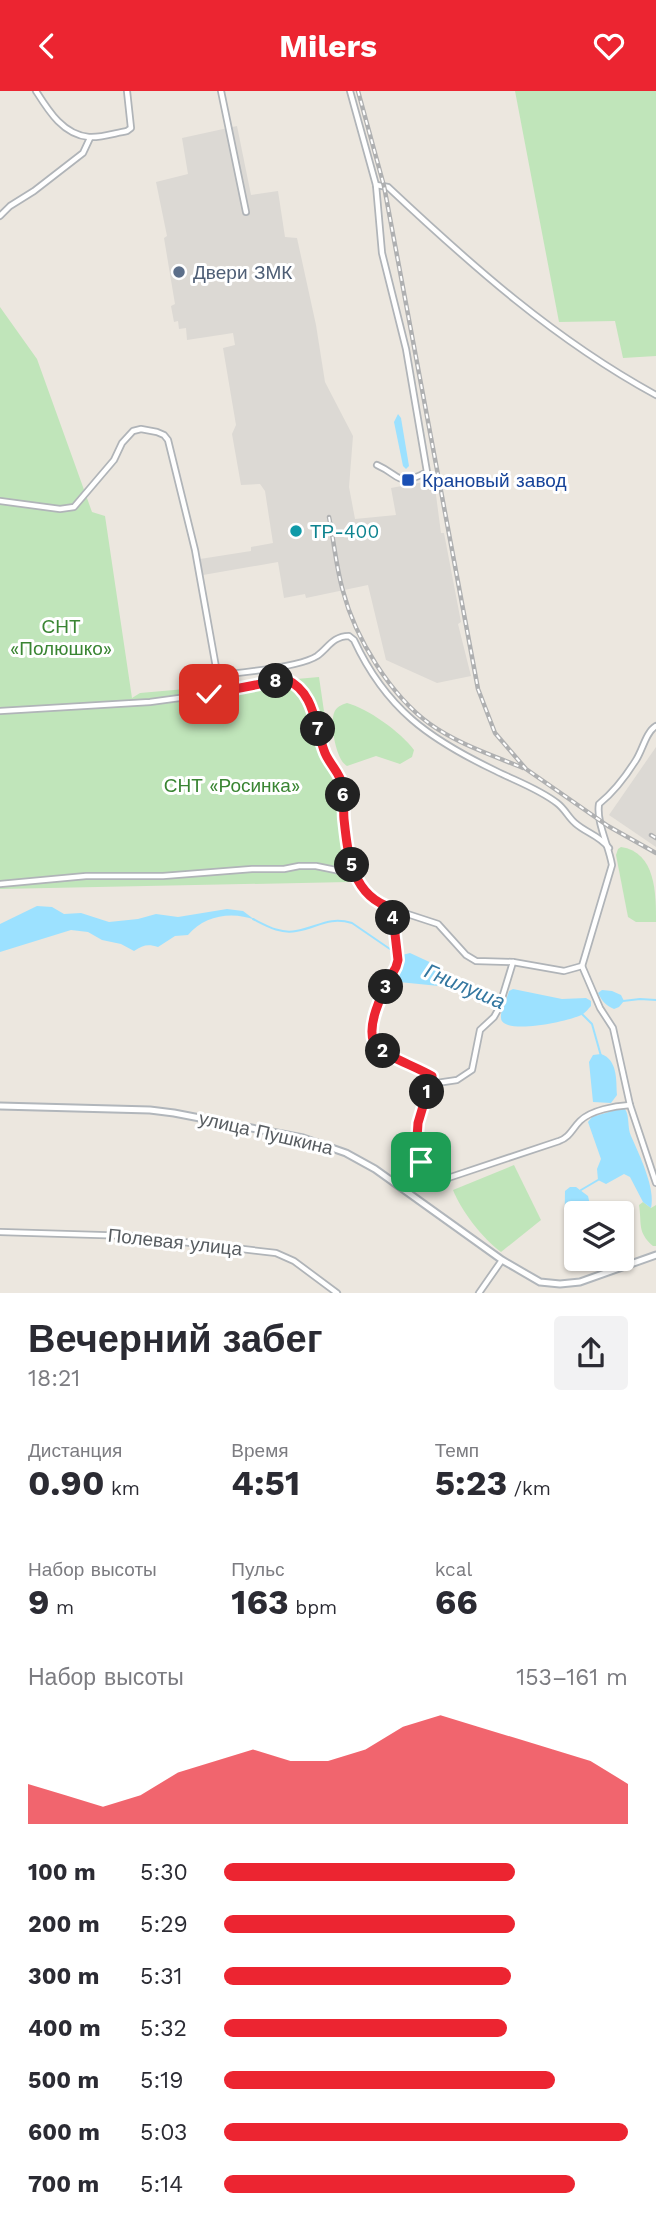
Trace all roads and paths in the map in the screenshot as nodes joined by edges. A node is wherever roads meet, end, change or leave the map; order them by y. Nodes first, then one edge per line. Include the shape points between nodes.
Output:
1 (36, 91) edge
2 (127, 91) edge
3 (221, 91) edge
4 (350, 91) edge
5 (90, 138) junction
6 (376, 185) junction
7 (246, 212) dead end
8 (0, 216) edge
9 (656, 395) edge
10 (377, 465) dead end
11 (0, 501) edge
12 (0, 711) edge
13 (656, 726) edge
14 (609, 848) junction
15 (355, 874) junction
16 (0, 884) edge
17 (392, 908) junction
18 (513, 962) junction
19 (582, 966) junction
20 (430, 1084) junction
21 (630, 1105) junction
22 (0, 1106) edge
23 (656, 1183) edge
24 (410, 1184) junction
25 (398, 1185) junction
26 (0, 1232) edge
27 (656, 1255) edge
28 (502, 1260) junction
29 (337, 1293) edge
30 (479, 1293) edge

1 - 5 street via 60,124
2 - 5 street via 131,128
3 - 7 street
4 - 6 street
5 - 8 street via 83,153
6 - 9 street via 388,187 457,252 554,331
6 - 10 street via 382,253 406,349 427,472 405,481
11 - 14 street via 74,507 133,431 164,435 188,519 219,676 299,662 349,636 383,690 430,735 555,801 577,825 597,835
12 - 15 street via 150,702 286,679 307,697 325,753 341,779
13 - 14 street via 611,795 599,804
14 - 19 street via 612,865
15 - 16 street via 299,866
15 - 17 street via 370,898
17 - 18 street via 438,924 476,961
17 - 20 street via 398,960 377,1007 372,1038 379,1049 432,1076
18 - 19 street via 564,971
18 - 20 street via 499,1008 480,1030 472,1070 457,1080
19 - 21 street via 613,1028
20 - 24 street via 418,1123 421,1162
21 - 23 street
21 - 24 street via 588,1115 559,1141 436,1182
22 - 25 main road, улица Пушкина via 150,1110 249,1127 346,1153
24 - 25 street
25 - 28 main road, улица Пушкина
26 - 29 street, Полевая улица via 132,1236 276,1253
27 - 28 main road, улица Пушкина via 580,1282 560,1284 541,1282
28 - 30 street

